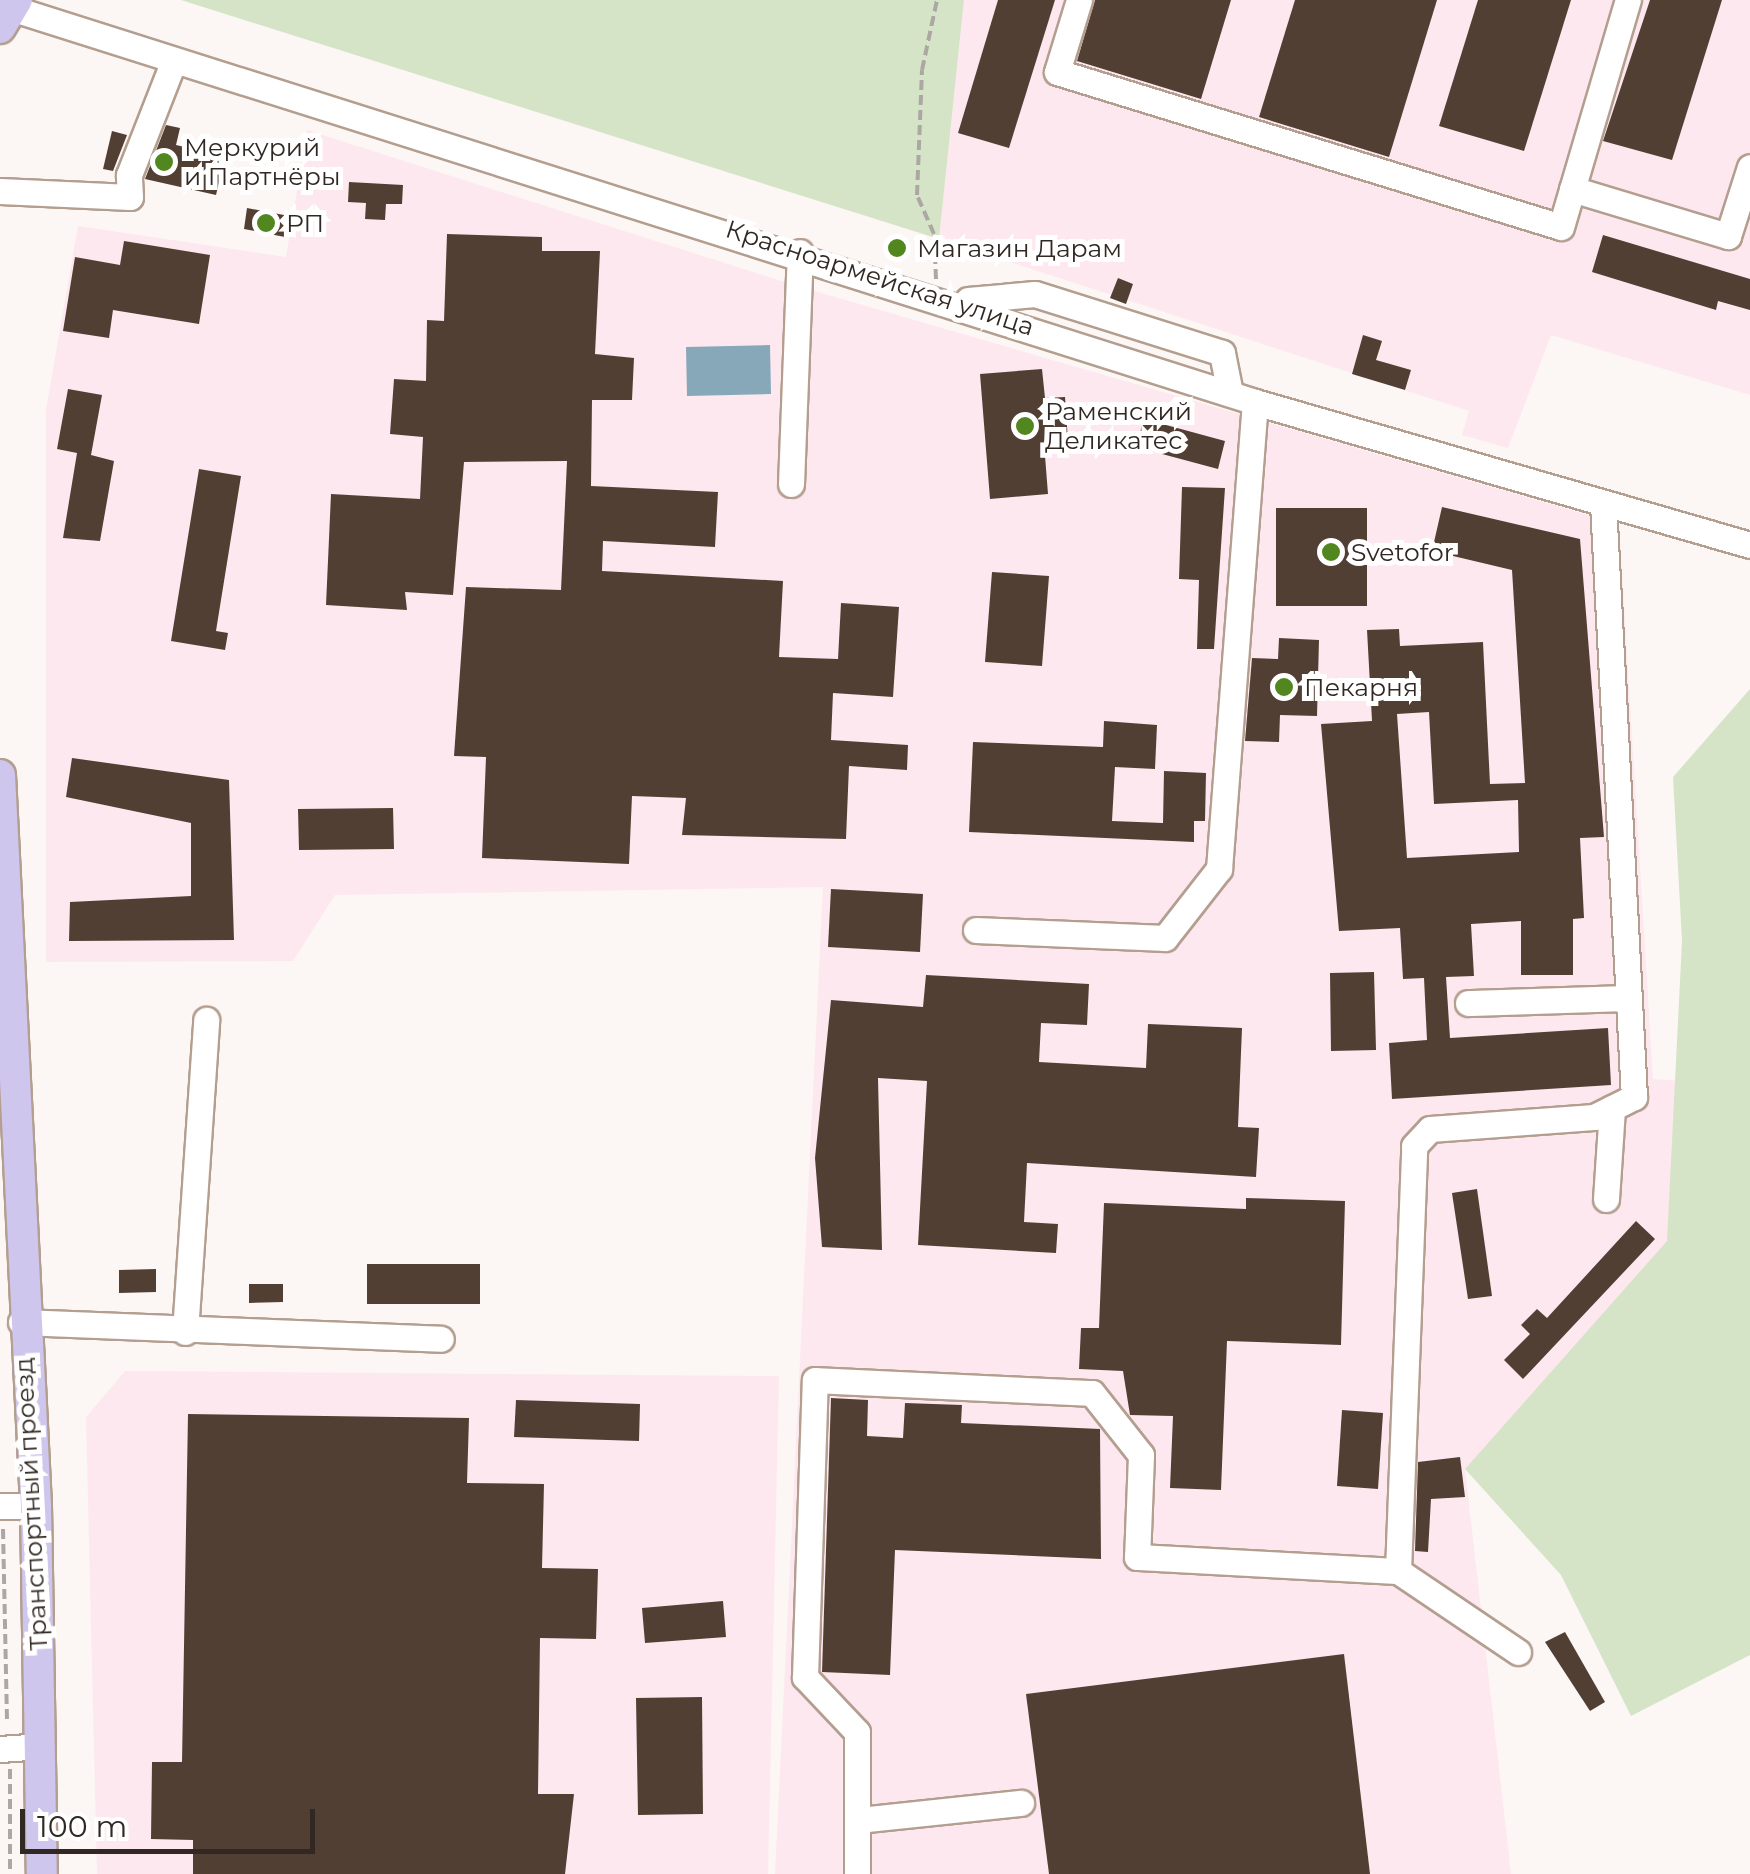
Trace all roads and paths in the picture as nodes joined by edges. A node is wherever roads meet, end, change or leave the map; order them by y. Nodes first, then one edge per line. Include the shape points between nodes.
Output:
1 (937, 0) edge
2 (1080, 0) edge
3 (1628, 0) edge
4 (7, 10) edge
5 (174, 60) junction
6 (1750, 167) edge
7 (1572, 189) junction
8 (0, 190) edge
9 (800, 252) junction
10 (947, 298) junction
11 (1230, 394) junction
12 (1255, 402) junction
13 (791, 484) dead end
14 (1603, 504) junction
15 (1750, 545) edge
16 (0, 775) edge
17 (976, 930) dead end
18 (1629, 998) junction
19 (1468, 1003) dead end
20 (206, 1020) dead end
21 (1612, 1108) junction
22 (7, 1164) edge
23 (1606, 1199) dead end
24 (22, 1322) junction
25 (185, 1332) junction
26 (441, 1339) dead end
27 (0, 1506) edge
28 (36, 1506) junction
29 (1398, 1571) junction
30 (1518, 1652) dead end
31 (16, 1748) edge
32 (1021, 1803) dead end
33 (858, 1820) junction
34 (10, 1874) edge
35 (42, 1874) edge
36 (857, 1874) edge

1 - 10 path via 922,70 917,195 934,234
2 - 7 street via 1056,72 1562,227
3 - 7 street
4 - 5 street, Красноармейская улица
5 - 8 street via 129,175 130,197
5 - 9 street, Красноармейская улица
6 - 7 street via 1728,236
9 - 10 street, Красноармейская улица
9 - 13 street
10 - 11 street, Красноармейская улица
10 - 11 street via 1035,294 1222,353
11 - 12 street, Красноармейская улица
12 - 14 street, Красноармейская улица
12 - 17 street via 1219,869 1166,938
14 - 15 street, Красноармейская улица
14 - 18 street
16 - 22 main road, Транспортный проезд
18 - 19 street
18 - 21 street via 1634,1098
20 - 25 street
21 - 23 street
21 - 29 street via 1594,1118 1430,1128 1414,1146
22 - 24 main road, Транспортный проезд
24 - 25 street
24 - 28 main road, Транспортный проезд
25 - 26 street
27 - 28 street
27 - 31 path
28 - 31 main road, Транспортный проезд
29 - 30 street
29 - 33 street via 1137,1556 1141,1455 1092,1393 815,1380 805,1677 857,1732
31 - 34 path
31 - 35 main road, Транспортный проезд
32 - 33 street
33 - 36 street

